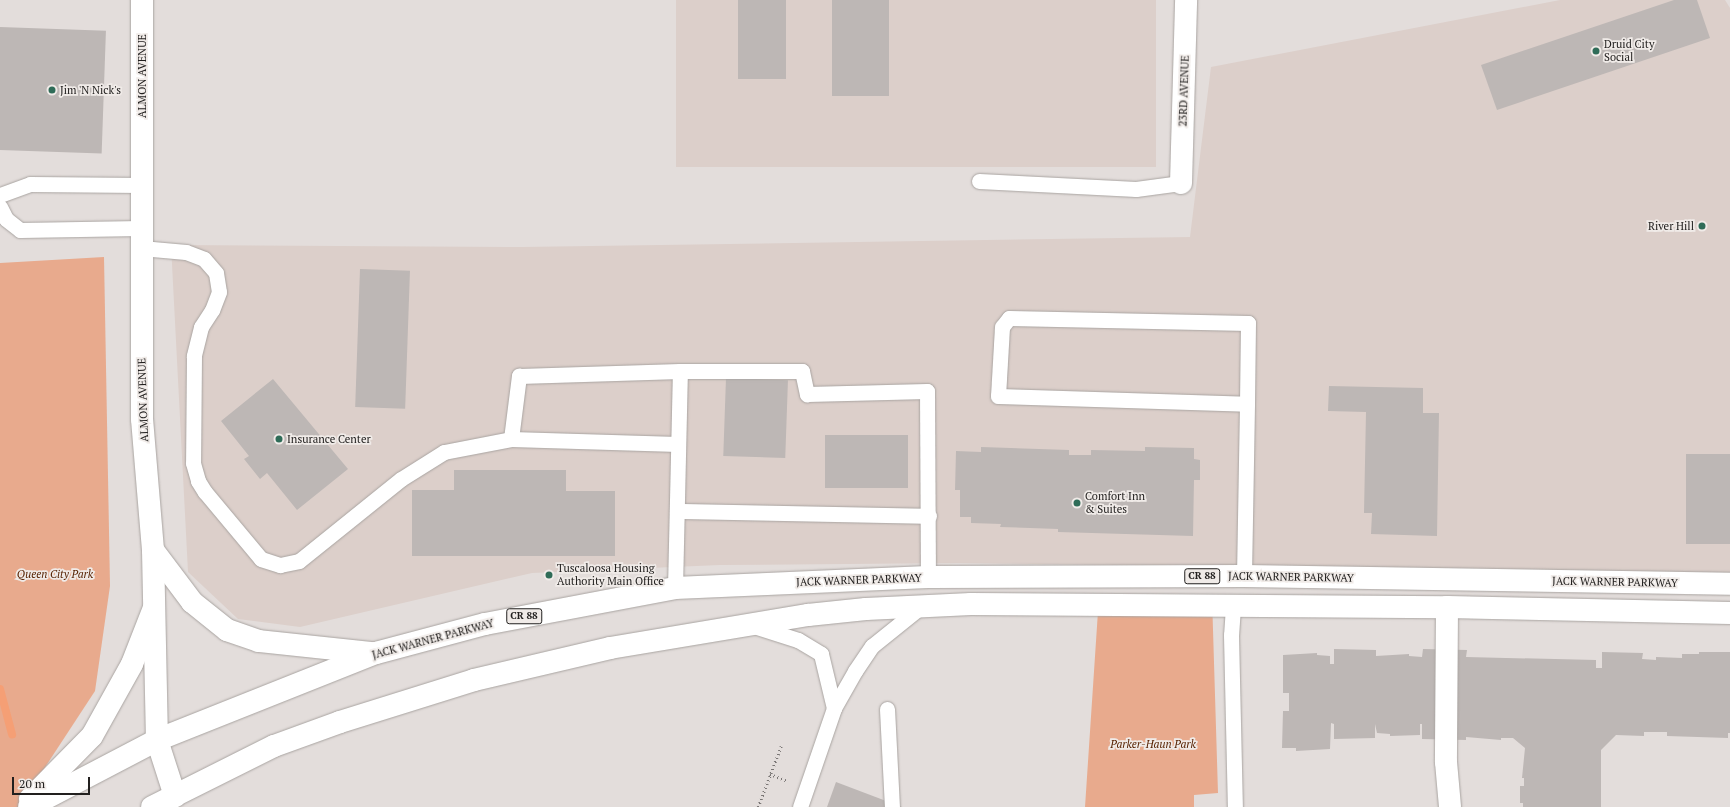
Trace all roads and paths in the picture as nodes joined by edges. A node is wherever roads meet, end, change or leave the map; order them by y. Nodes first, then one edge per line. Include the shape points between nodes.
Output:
1 (142, 0) edge
2 (1186, 0) edge
3 (979, 181) dead end
4 (1182, 183) joint
5 (142, 185) junction
6 (0, 195) edge
7 (0, 207) edge
8 (141, 238) junction
9 (680, 371) junction
10 (1247, 404) junction
11 (511, 439) junction
12 (678, 444) junction
13 (677, 512) junction
14 (929, 516) junction
15 (153, 550) junction
16 (1244, 576) junction
17 (928, 577) junction
18 (1730, 584) edge
19 (675, 588) junction
20 (923, 605) junction
21 (1446, 606) junction
22 (1233, 607) junction
23 (154, 608) junction
24 (1730, 613) edge
25 (750, 625) junction
26 (376, 653) junction
27 (834, 708) junction
28 (886, 709) dead end
29 (157, 740) junction
30 (781, 746) dead end
31 (176, 802) edge
32 (22, 807) edge
33 (30, 807) edge
34 (152, 807) edge
35 (758, 807) edge
36 (800, 807) edge
37 (892, 807) edge
38 (1235, 807) edge
39 (1450, 807) edge

1 - 5 main road, ALMON AVENUE
2 - 4 main road, 23RD AVENUE
3 - 4 lane via 1136,189
5 - 6 lane via 30,184
5 - 8 main road, ALMON AVENUE
7 - 8 lane via 6,219 20,230
8 - 11 lane via 204,259 216,273 219,292 212,310 201,327 194,356 193,463 198,481 205,492 261,559 280,565 299,561 401,479 444,452
8 - 15 main road, ALMON AVENUE via 142,419
9 - 11 lane via 519,376
9 - 12 lane
9 - 14 lane via 802,371 807,394 927,391
10 - 10 lane via 998,396 1002,327 1009,318 1248,323
10 - 16 lane
11 - 12 lane
12 - 13 lane
13 - 14 lane
13 - 19 lane
14 - 17 lane
15 - 23 main road, ALMON AVENUE
15 - 26 main road via 192,602 227,630 259,641
16 - 17 main road, JACK WARNER PARKWAY / CR 88
16 - 18 main road, JACK WARNER PARKWAY / CR 88
17 - 19 main road, JACK WARNER PARKWAY / CR 88
19 - 26 main road, JACK WARNER PARKWAY / CR 88 via 485,624
20 - 22 main road
20 - 25 main road via 866,609
20 - 27 lane via 872,646
21 - 22 main road
21 - 24 main road
21 - 39 main road via 1446,762
22 - 38 lane via 1231,635
23 - 29 main road, ALMON AVENUE
23 - 32 main road via 132,664 92,736
25 - 27 lane via 798,640 821,654
25 - 31 main road via 542,662 407,700 274,746
26 - 29 main road, JACK WARNER PARKWAY / CR 88
27 - 36 lane
28 - 37 lane
29 - 31 main road, ALMON AVENUE
29 - 33 main road, JACK WARNER PARKWAY / CR 88
30 - 35 path
31 - 34 main road

